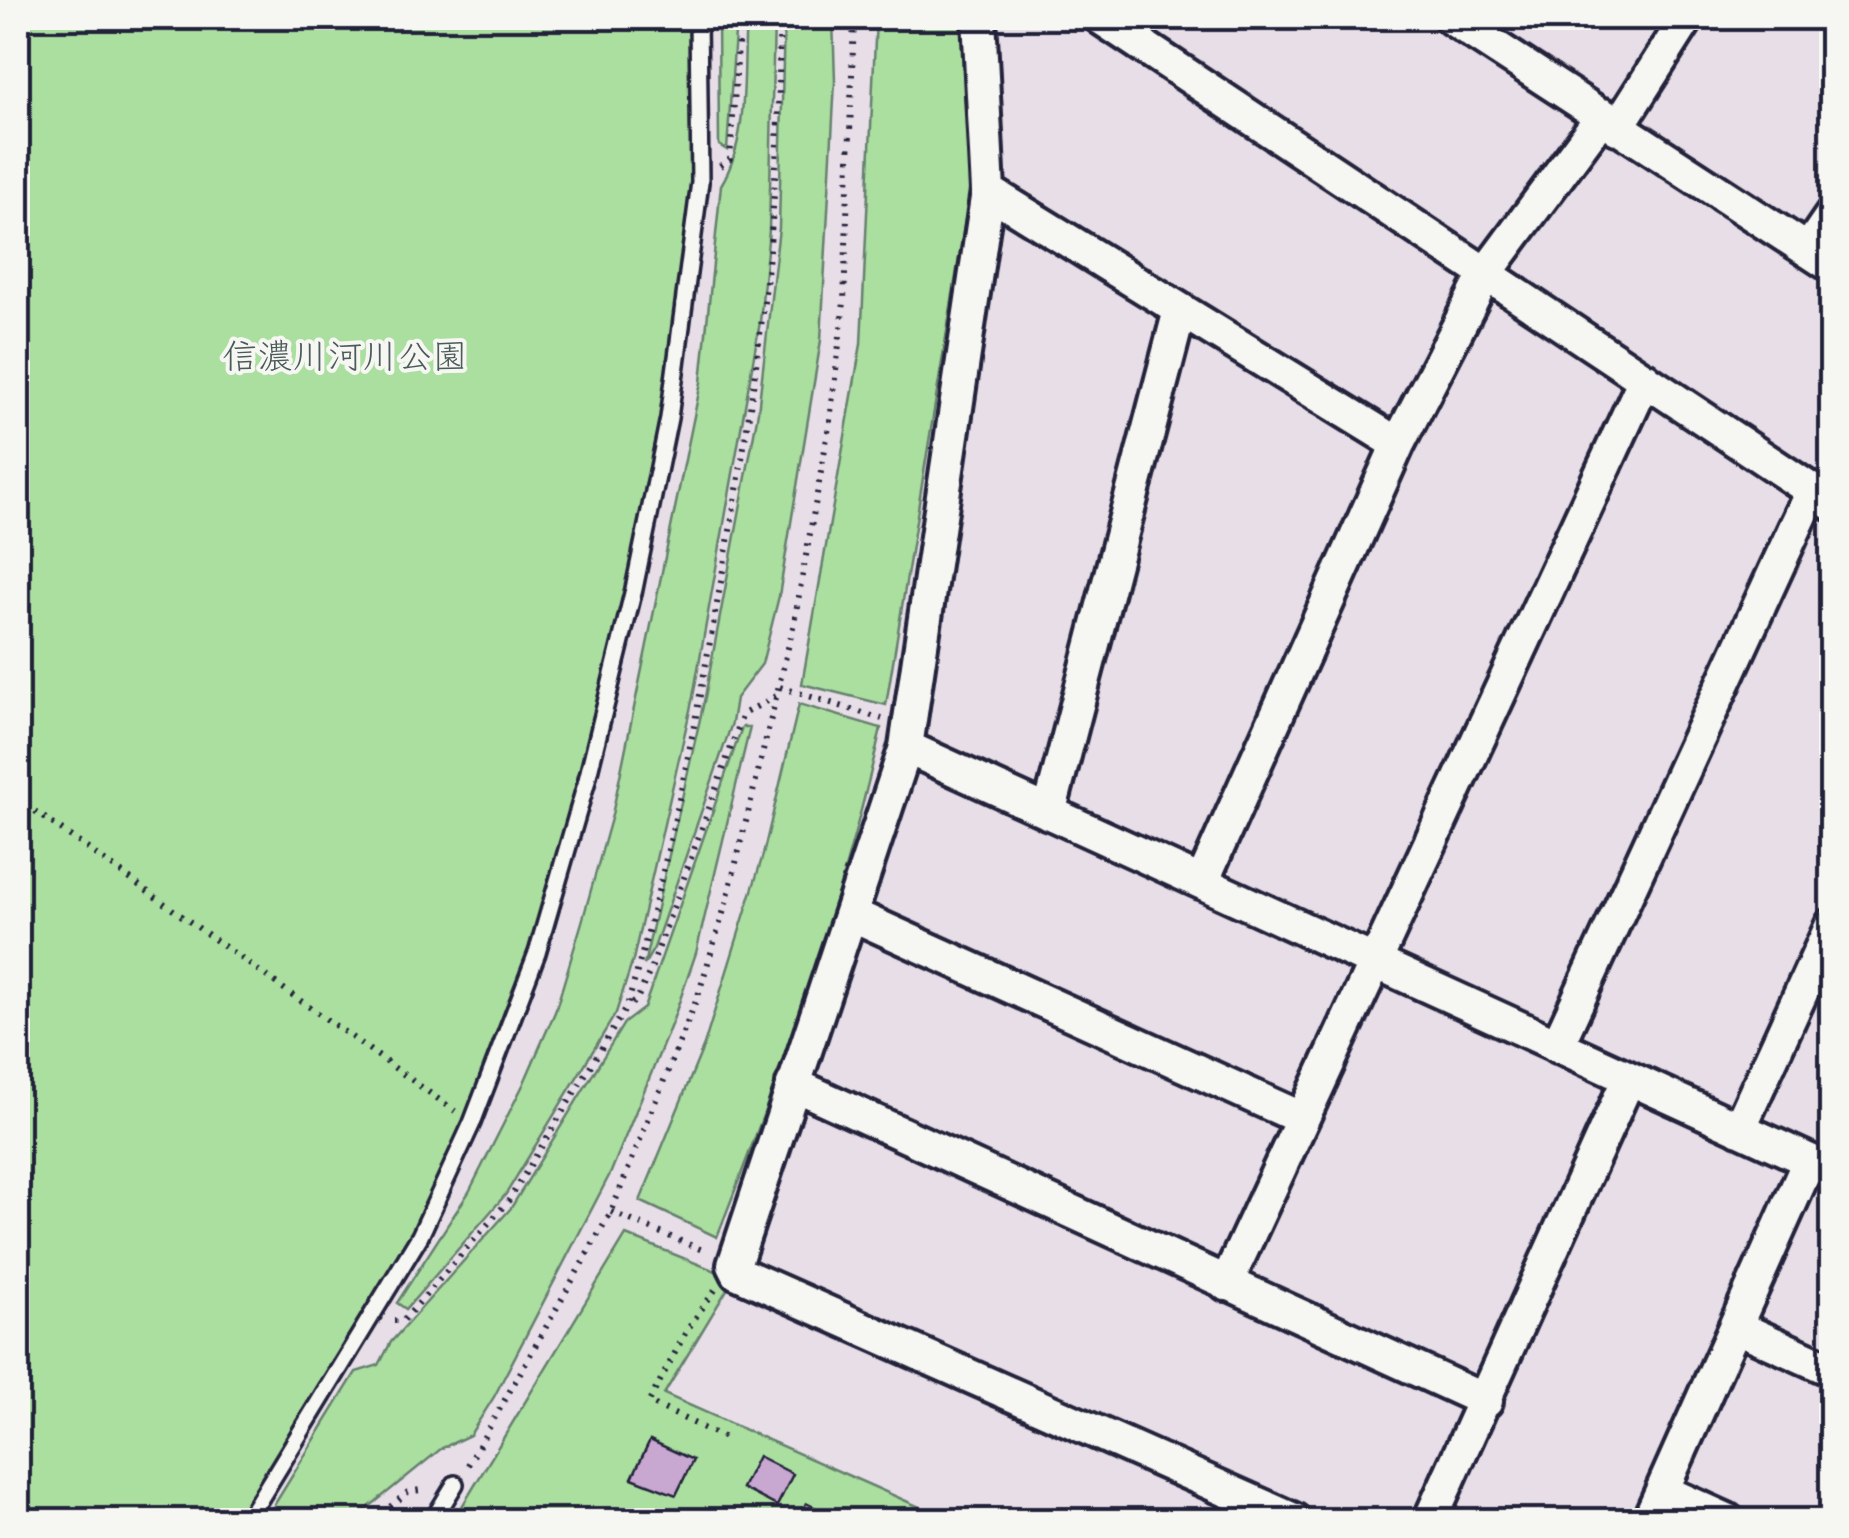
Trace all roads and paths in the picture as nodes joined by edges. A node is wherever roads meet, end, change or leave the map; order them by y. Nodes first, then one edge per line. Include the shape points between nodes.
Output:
1 (698, 18) edge
2 (740, 18) edge
3 (779, 18) edge
4 (854, 18) edge
5 (979, 18) edge
6 (1100, 18) edge
7 (1451, 18) edge
8 (1687, 18) edge
9 (1610, 122) junction
10 (700, 182) junction
11 (988, 191) junction
12 (1832, 216) edge
13 (1820, 258) edge
14 (1486, 273) junction
15 (1180, 310) junction
16 (1645, 379) junction
17 (1398, 444) junction
18 (1822, 498) edge
19 (778, 691) junction
20 (906, 737) junction
21 (18, 799) edge
22 (1050, 813) junction
23 (1202, 882) junction
24 (851, 914) junction
25 (1832, 925) edge
26 (1375, 962) junction
27 (627, 1006) junction
28 (1557, 1046) junction
29 (1629, 1078) junction
30 (793, 1084) junction
31 (1301, 1118) junction
32 (472, 1123) junction
33 (1738, 1128) junction
34 (1820, 1166) edge
35 (611, 1212) junction
36 (724, 1260) junction
37 (1226, 1284) junction
38 (368, 1322) junction
39 (1736, 1327) junction
40 (1832, 1370) edge
41 (1486, 1400) junction
42 (729, 1440) dead end
43 (455, 1484) junction
44 (1656, 1506) edge
45 (247, 1520) edge
46 (374, 1520) edge
47 (433, 1520) edge
48 (1294, 1520) edge
49 (1430, 1520) edge
50 (1727, 1520) edge

1 - 10 lane
2 - 10 path via 730,159
3 - 27 path via 774,225 753,407 678,800
4 - 19 path via 844,302 830,421
5 - 11 street
6 - 14 street
7 - 9 street
8 - 9 street
9 - 13 street
9 - 14 street
10 - 32 lane via 669,418 626,624 537,952
11 - 15 street
11 - 20 street
12 - 13 street
14 - 16 street
14 - 17 street
15 - 17 street
15 - 22 street
16 - 18 street
16 - 26 street
17 - 23 street
18 - 28 street
19 - 20 path
19 - 27 path via 742,714 651,969 636,1002
19 - 35 path via 698,996
20 - 22 street
20 - 24 street
21 - 32 path
22 - 23 street
23 - 26 street
24 - 30 street
24 - 31 street
25 - 33 street
26 - 28 street
26 - 31 street
27 - 38 path via 508,1200 403,1321
28 - 29 street
29 - 33 street
29 - 41 street
30 - 36 street
30 - 37 street
31 - 37 street
32 - 38 lane via 420,1236
33 - 34 street
34 - 39 street
35 - 36 path
35 - 43 path
36 - 42 path via 649,1402
36 - 48 street via 738,1273
37 - 41 street
38 - 45 lane
39 - 40 street
39 - 44 street
41 - 49 street
43 - 46 path via 408,1492
43 - 47 lane
44 - 50 street

